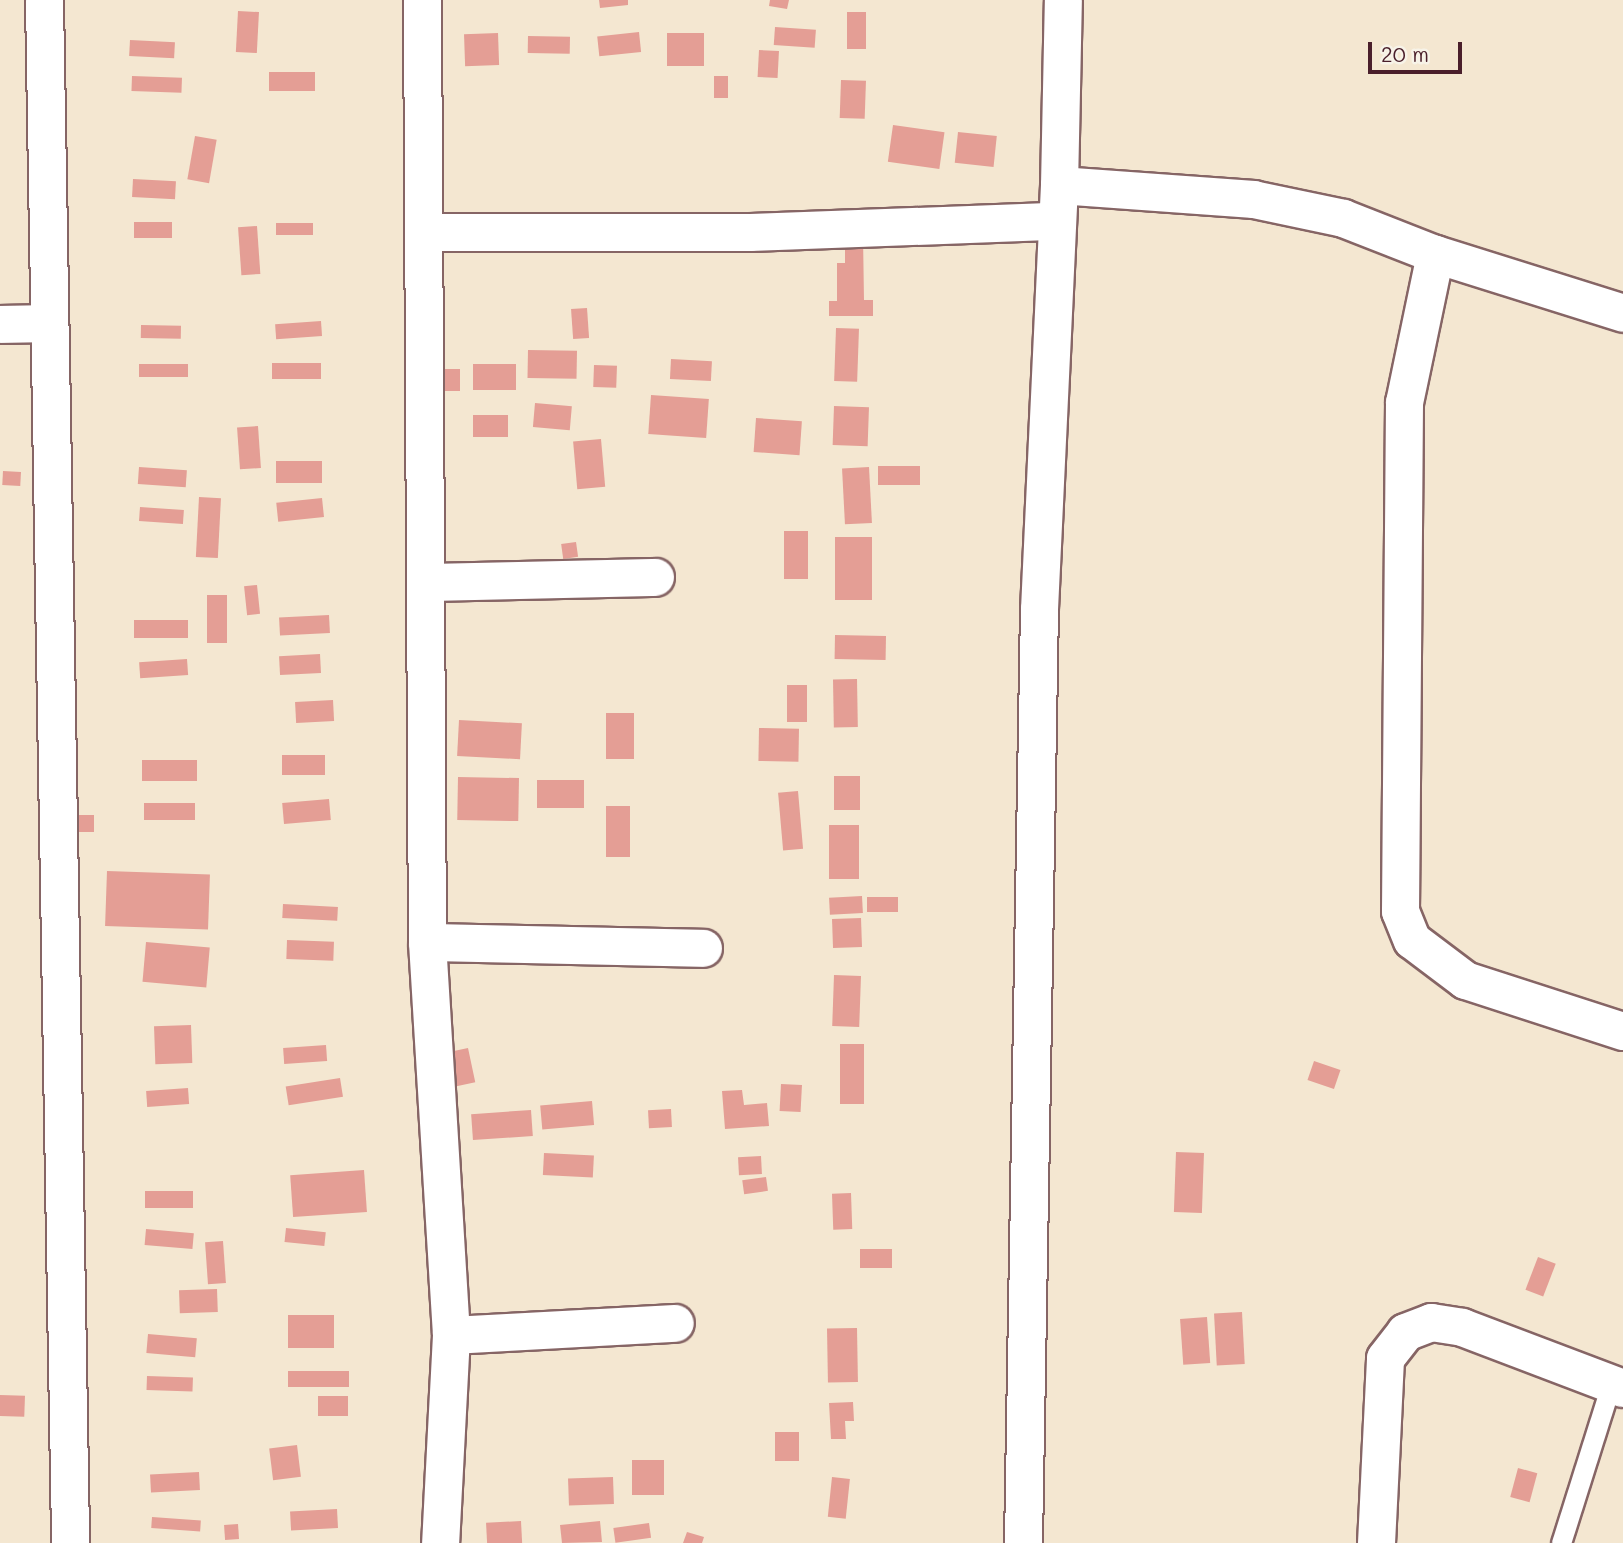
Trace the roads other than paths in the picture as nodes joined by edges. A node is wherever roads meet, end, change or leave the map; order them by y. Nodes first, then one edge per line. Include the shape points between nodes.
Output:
1 (44, 0) edge
2 (422, 0) edge
3 (1063, 0) edge
4 (1059, 184) junction
5 (1055, 221) junction
6 (425, 232) junction
7 (1435, 254) junction
8 (1623, 313) edge
9 (46, 323) junction
10 (0, 324) edge
11 (655, 578) dead end
12 (426, 582) junction
13 (427, 942) junction
14 (703, 948) dead end
15 (1623, 1031) edge
16 (675, 1323) dead end
17 (451, 1335) junction
18 (1617, 1386) edge
19 (70, 1543) edge
20 (440, 1543) edge
21 (1023, 1543) edge
22 (1376, 1543) edge
23 (1560, 1543) edge

1 - 9 street
2 - 6 street
3 - 4 street
4 - 5 street
4 - 7 street via 1253,199 1343,218
5 - 6 street via 750,232
5 - 21 street via 1039,609
6 - 12 street
7 - 8 street
7 - 15 street via 1404,402 1400,911 1412,940 1465,980
9 - 10 street
9 - 19 street
11 - 12 street
12 - 13 street
13 - 14 street
13 - 17 street
16 - 17 street
17 - 20 street
18 - 22 street via 1462,1327 1431,1322 1405,1332 1385,1358
18 - 23 lane

